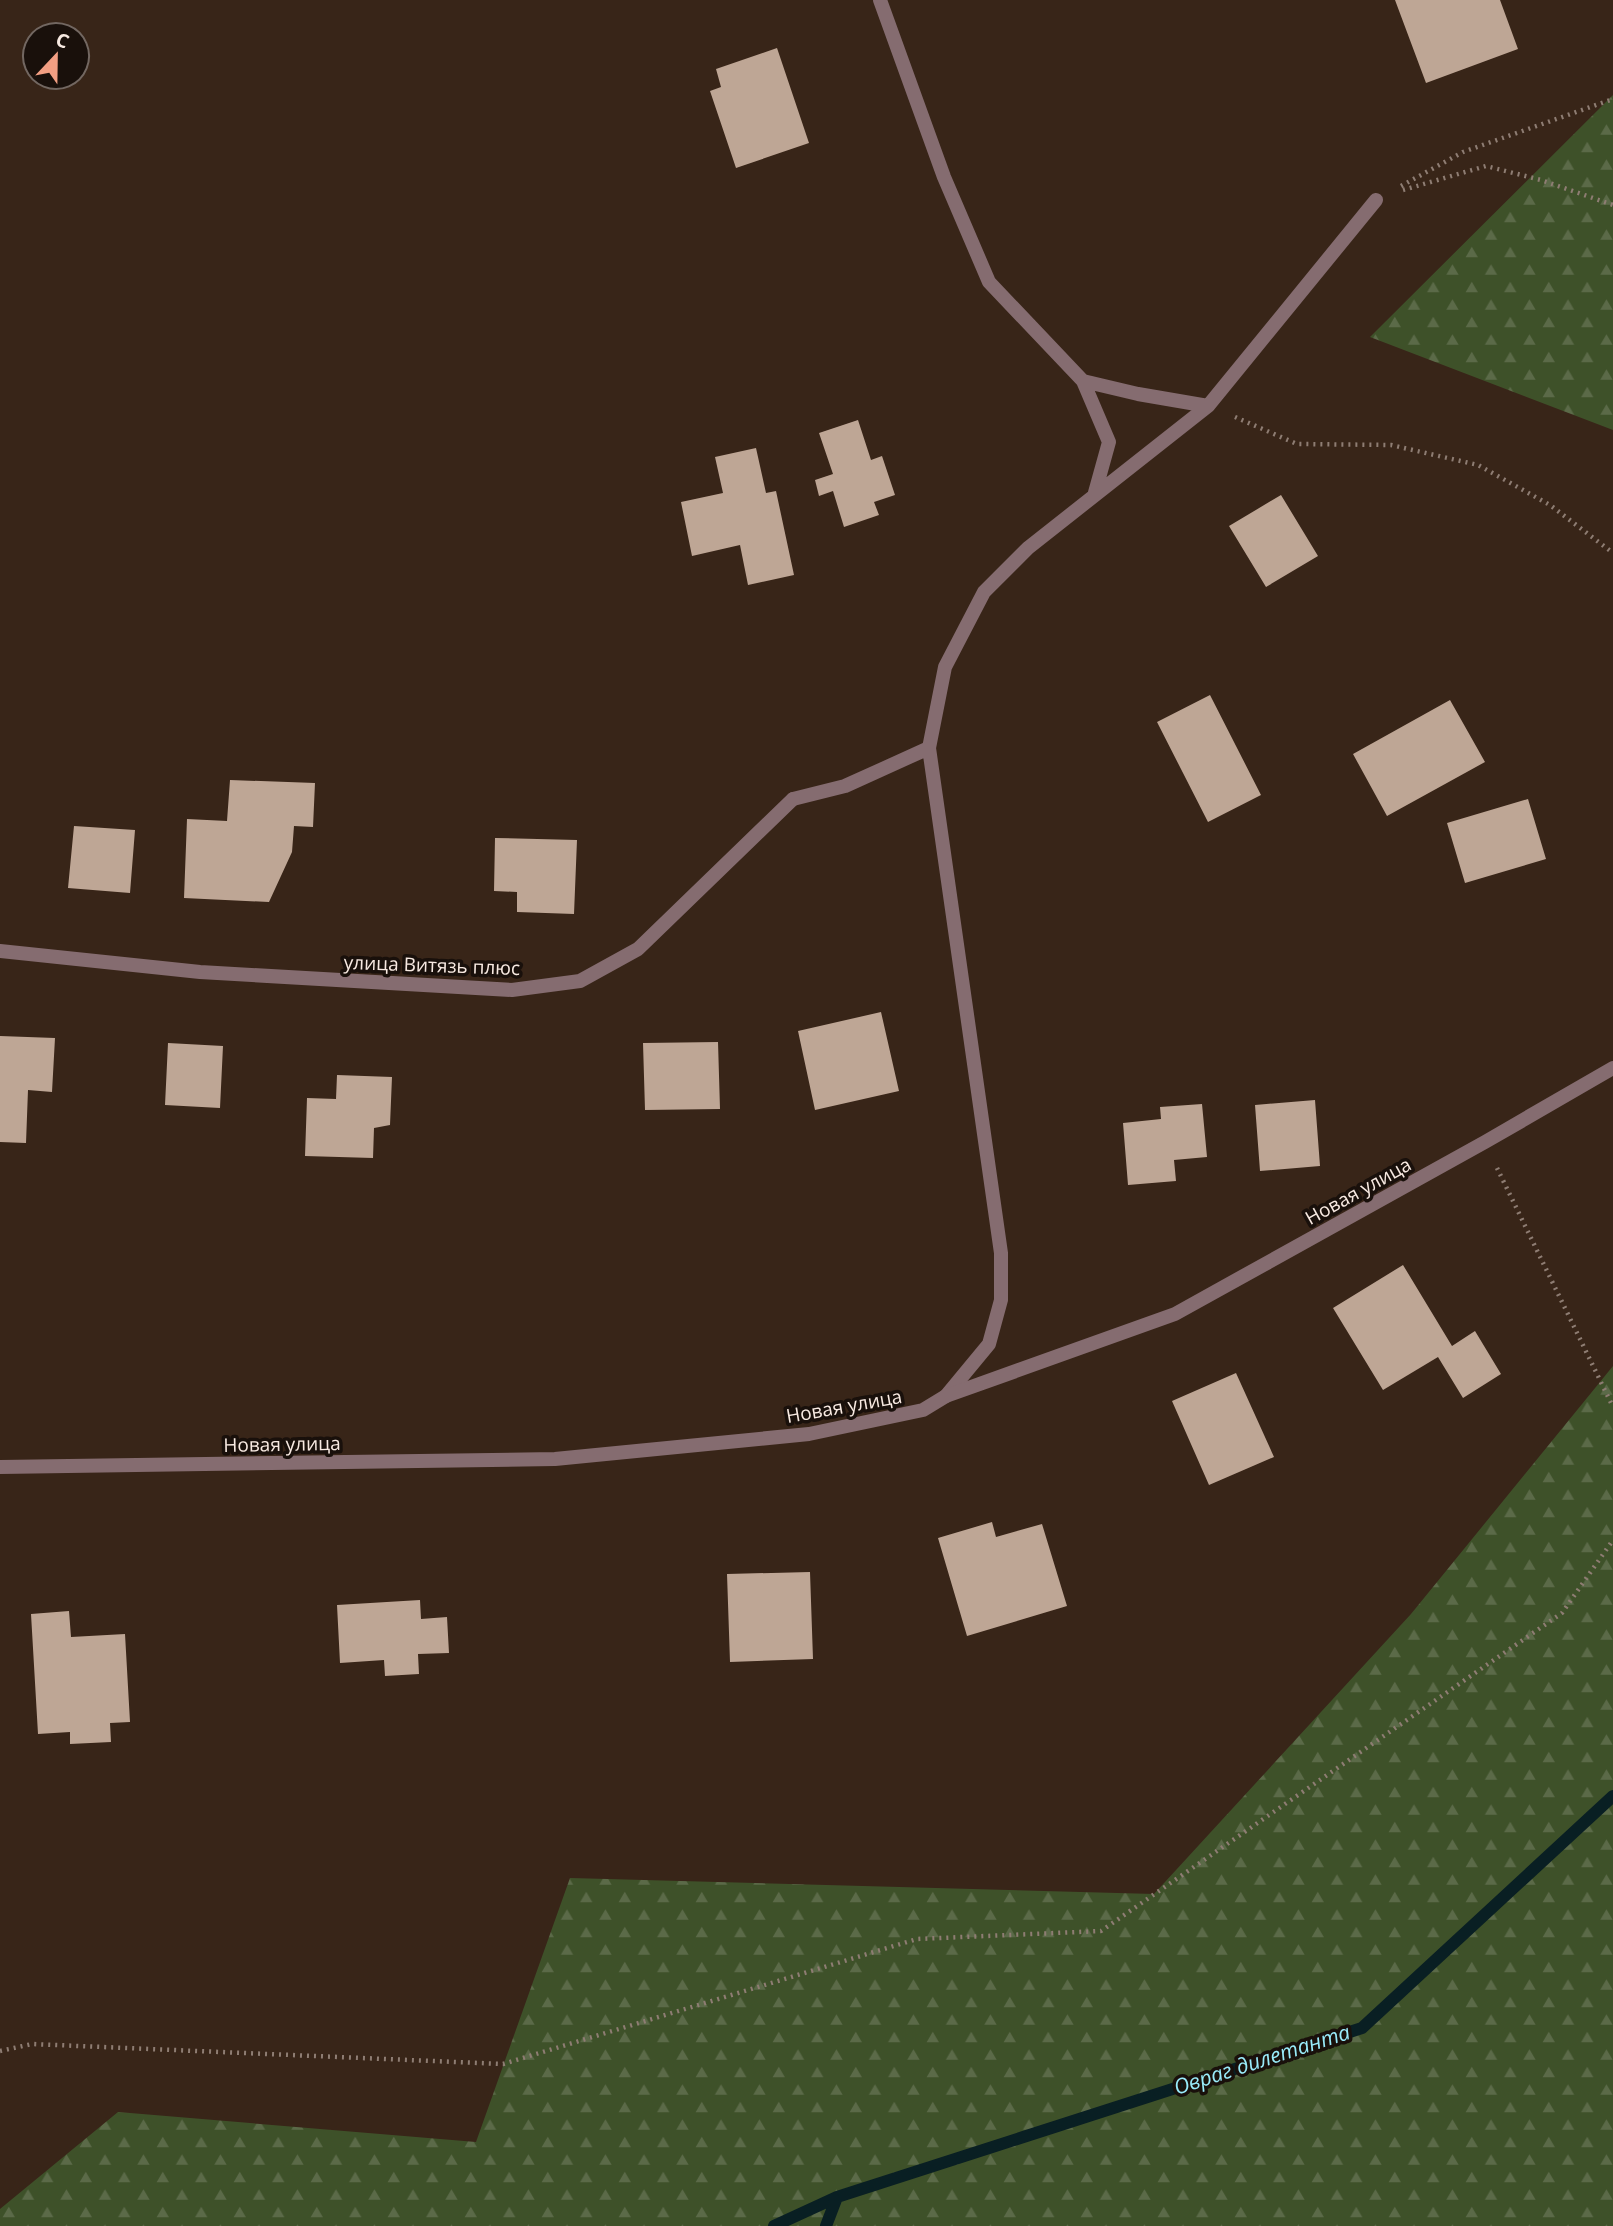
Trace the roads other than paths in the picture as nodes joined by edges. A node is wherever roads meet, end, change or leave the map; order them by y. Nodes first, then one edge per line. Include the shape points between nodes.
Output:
1 (880, 0) edge
2 (1376, 200) road end
3 (1083, 381) junction
4 (1208, 406) junction
5 (1094, 496) junction
6 (929, 748) junction
7 (0, 951) edge
8 (1613, 1068) edge
9 (946, 1396) junction
10 (0, 1468) edge

1 - 3 street via 944,177 989,282
2 - 4 street
3 - 4 street
3 - 5 street via 1109,442
4 - 5 street
5 - 6 street via 1028,548 984,592 945,667
6 - 7 street, улица Витязь плюс via 845,786 793,799 638,949 580,981 512,990 200,972
6 - 9 street via 1001,1252 1001,1300 989,1343
8 - 9 street, Новая улица via 1175,1314
9 - 10 street, Новая улица via 923,1410 809,1434 555,1459

